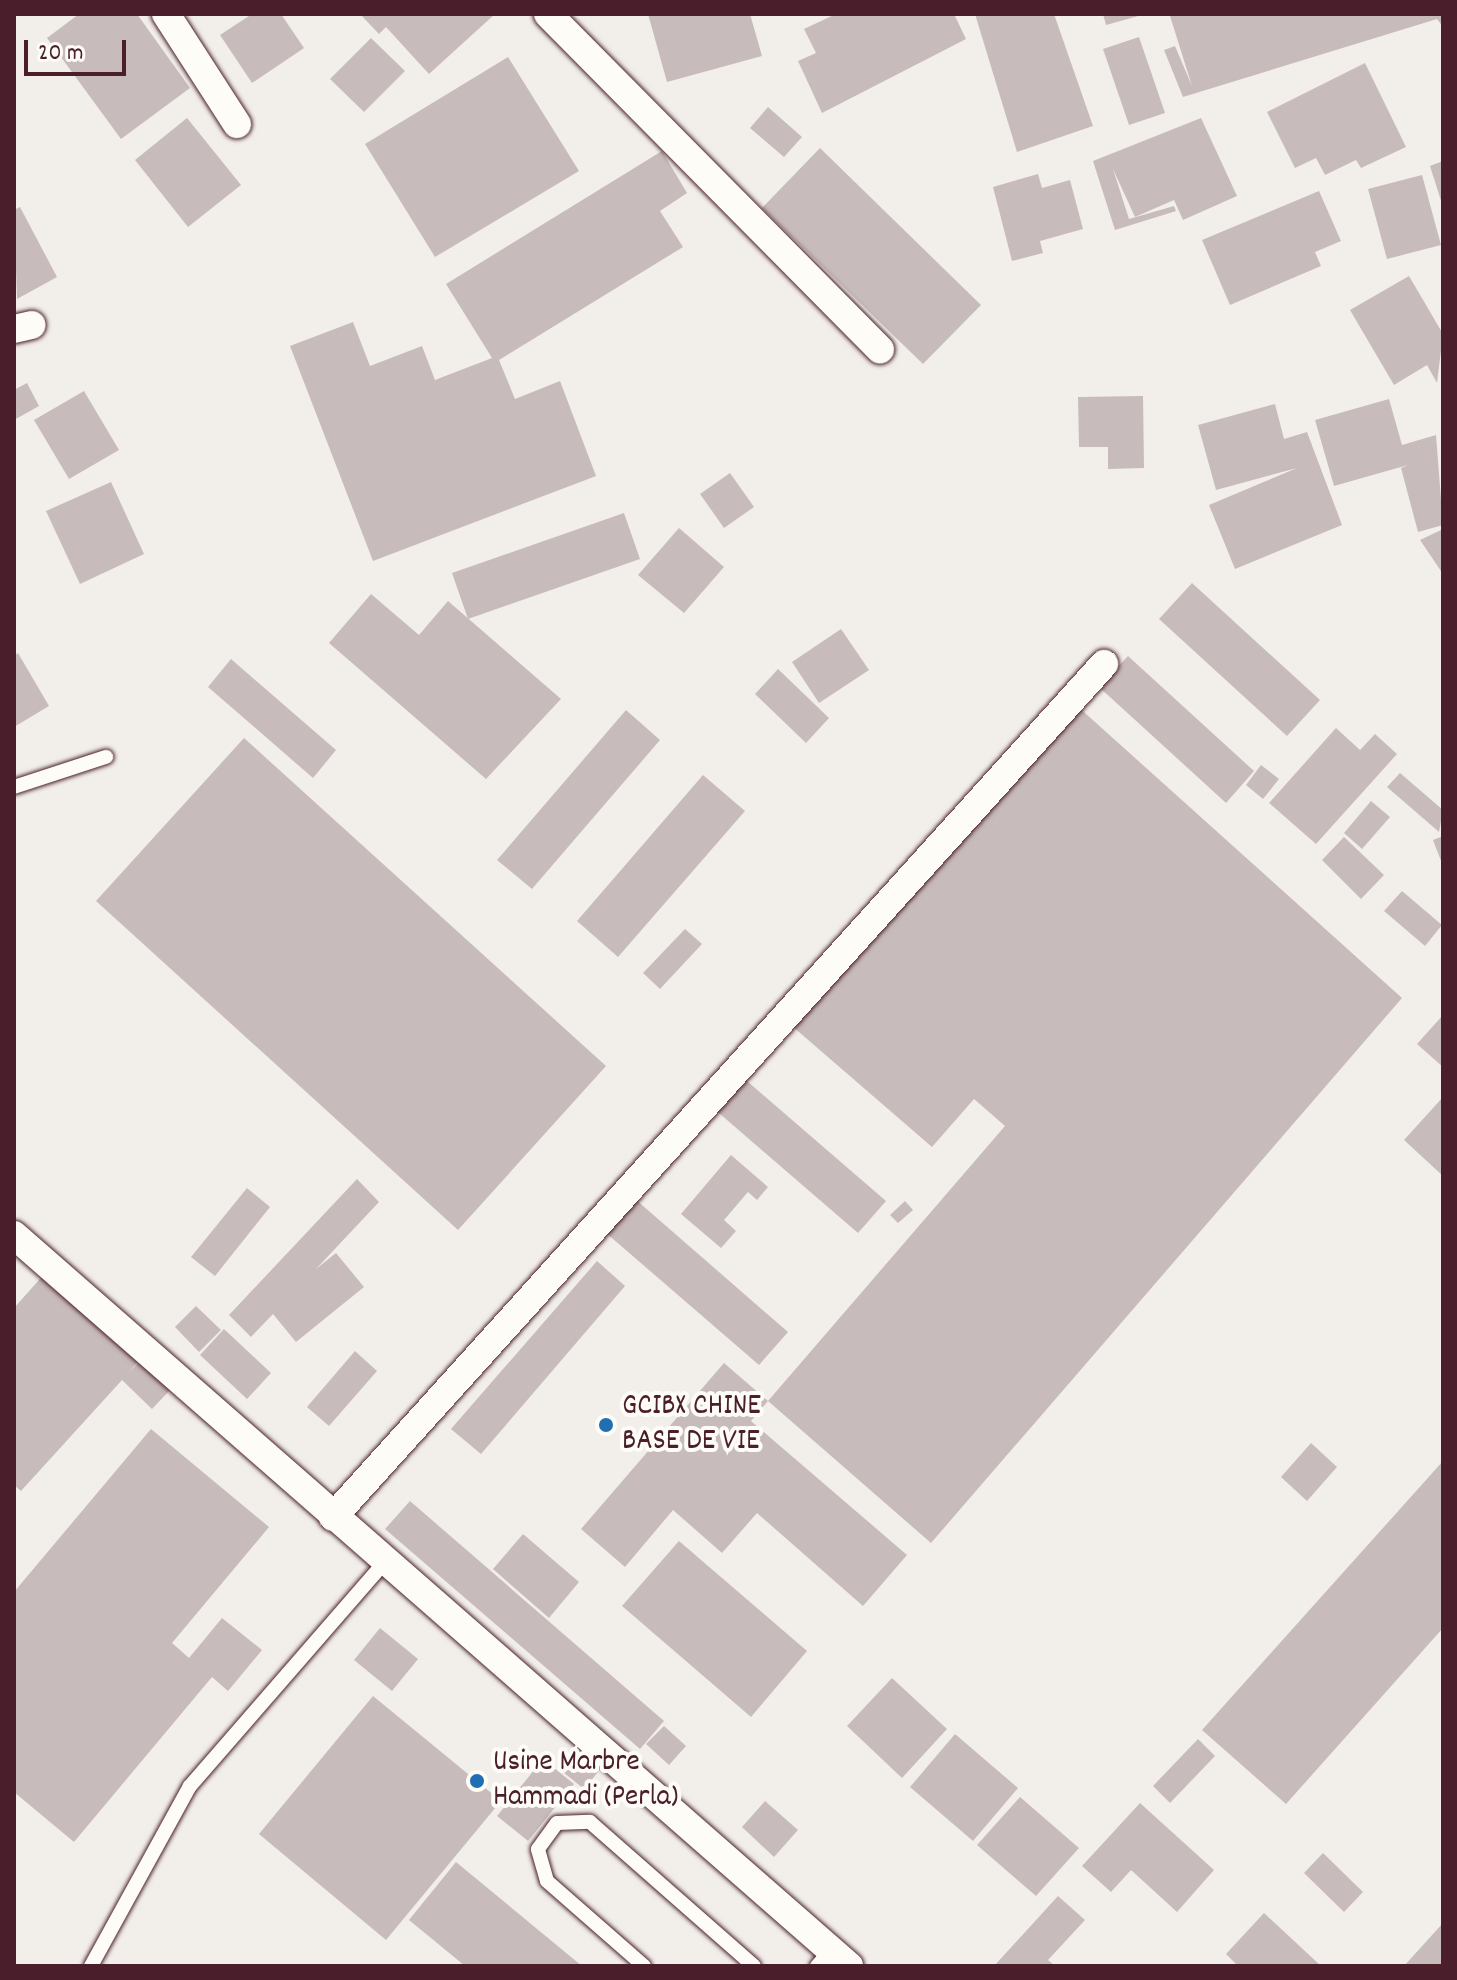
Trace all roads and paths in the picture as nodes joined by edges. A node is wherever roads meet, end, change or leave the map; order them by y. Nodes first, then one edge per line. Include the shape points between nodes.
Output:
1 (166, 14) edge
2 (548, 14) edge
3 (237, 124) dead end
4 (880, 350) dead end
5 (1104, 664) dead end
6 (106, 757) dead end
7 (14, 787) edge
8 (14, 1235) edge
9 (333, 1517) junction
10 (385, 1562) junction
11 (832, 1961) edge
12 (91, 1966) edge
13 (644, 1966) edge
14 (754, 1966) edge

1 - 3 street
2 - 4 street
5 - 9 street
6 - 7 lane
8 - 9 street
9 - 10 street
10 - 11 street
10 - 12 lane via 190,1786
13 - 14 lane via 547,1881 538,1849 557,1823 590,1822

